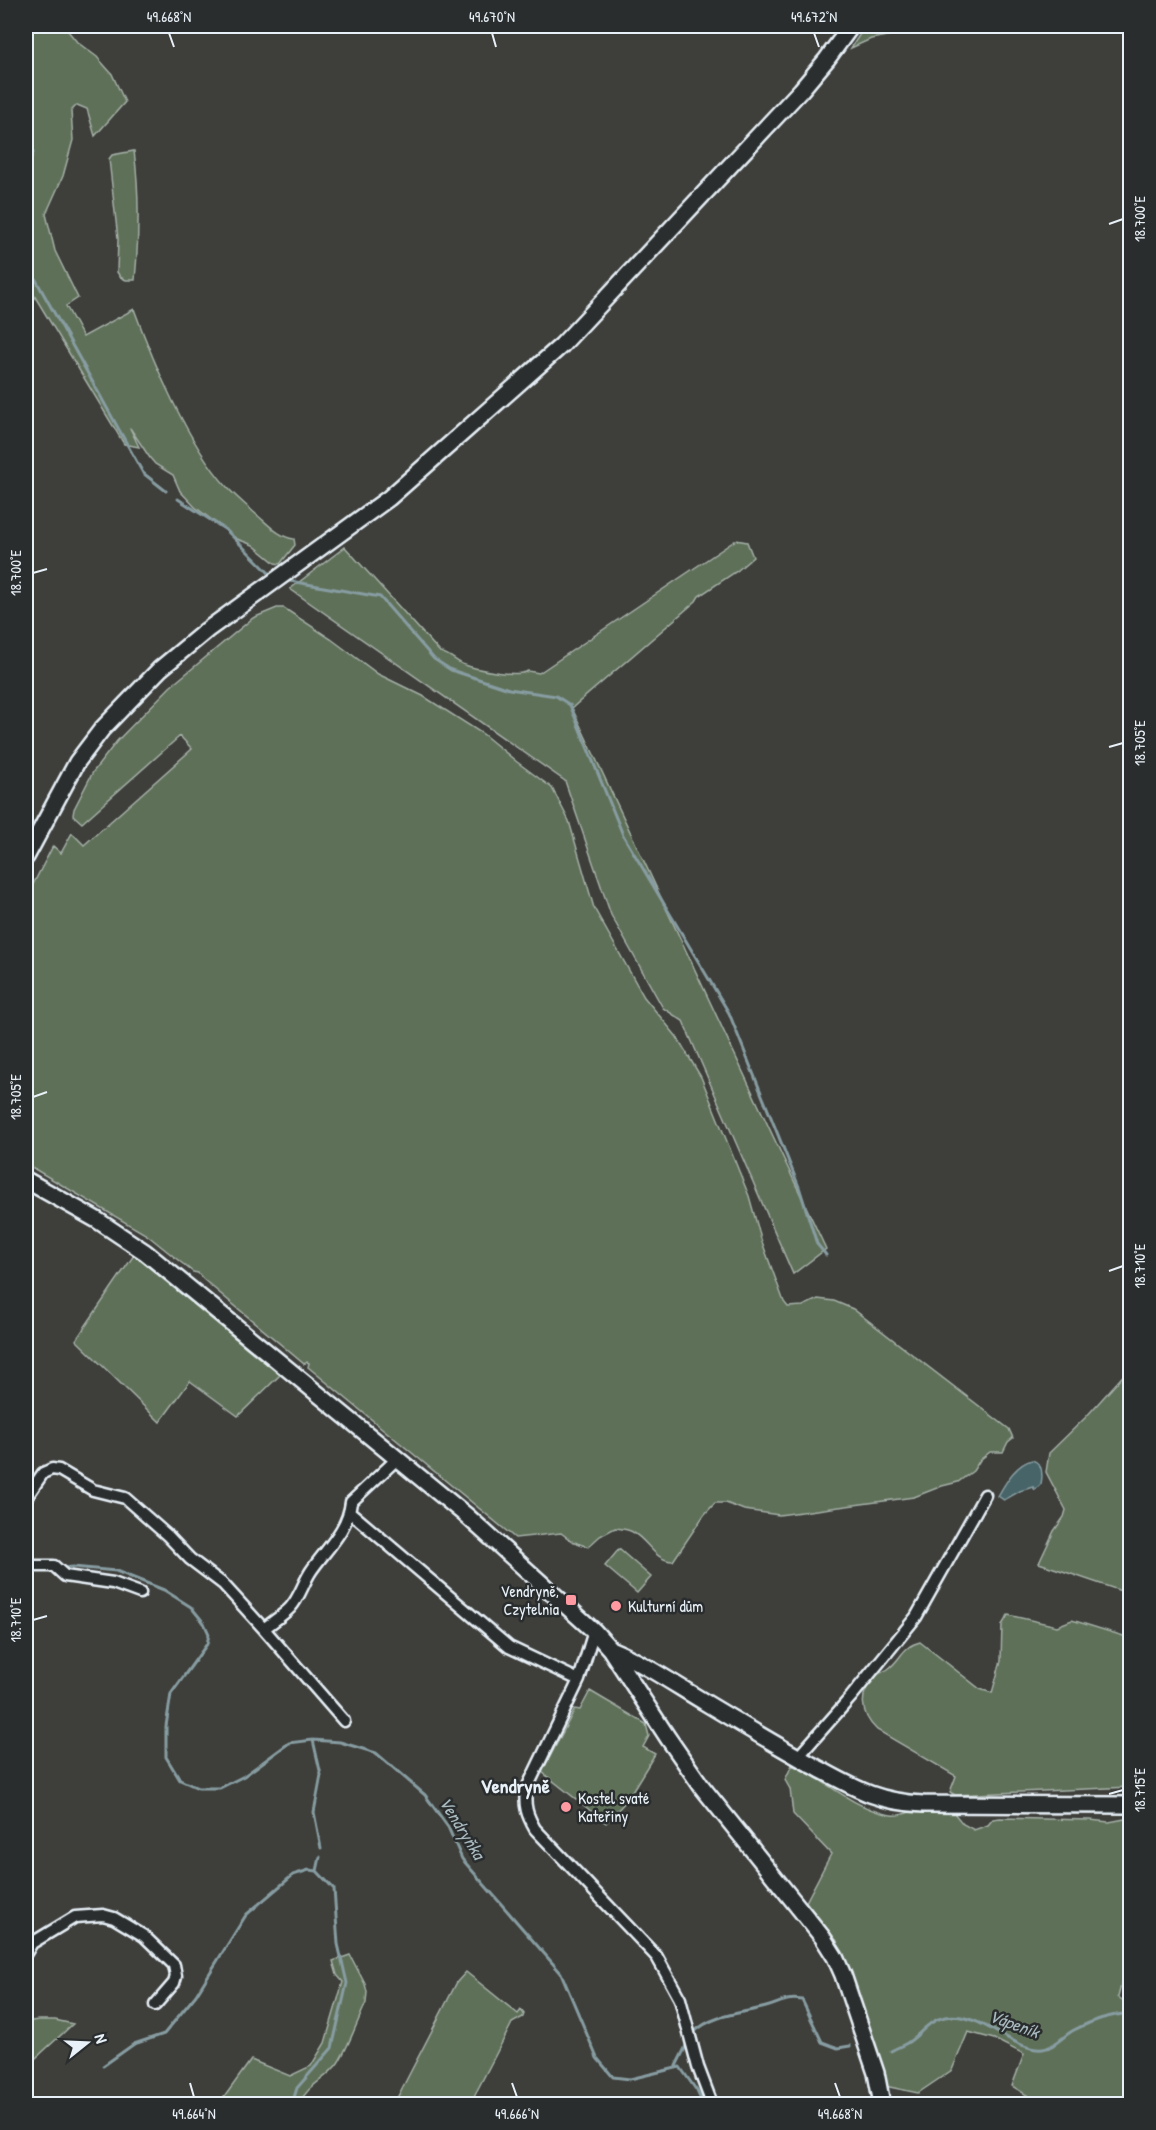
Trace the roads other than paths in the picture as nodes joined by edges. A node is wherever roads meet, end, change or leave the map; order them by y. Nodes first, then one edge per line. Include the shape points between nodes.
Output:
1 (851, 26) edge
2 (26, 857) edge
3 (26, 1180) edge
4 (398, 1458) junction
5 (985, 1495) dead end
6 (26, 1498) edge
7 (350, 1512) junction
8 (26, 1566) edge
9 (140, 1593) dead end
10 (264, 1629) junction
11 (594, 1631) junction
12 (610, 1649) junction
13 (579, 1680) junction
14 (344, 1721) dead end
15 (798, 1757) junction
16 (1131, 1805) edge
17 (29, 1943) edge
18 (26, 1953) edge
19 (155, 2006) dead end
20 (712, 2104) edge
21 (882, 2104) edge

1 - 2 street via 801,90 562,345 389,498 160,669 102,729 77,762
3 - 4 street via 145,1252
4 - 7 street via 351,1502
4 - 11 street
5 - 15 street via 916,1617
6 - 10 street via 47,1469 59,1470 93,1490 125,1498 223,1584
7 - 10 street via 332,1545 310,1572 300,1595
7 - 13 street via 509,1647
8 - 9 street via 113,1583
10 - 14 street
11 - 12 street
11 - 13 street
12 - 15 street via 634,1659
12 - 21 street via 702,1787 824,1938 835,1957 876,2073
13 - 20 street via 526,1790 526,1815 657,1957 680,1999
15 - 16 street via 864,1793 899,1803
17 - 18 street
17 - 19 street via 75,1917 114,1918 152,1942 176,1969 174,1983

